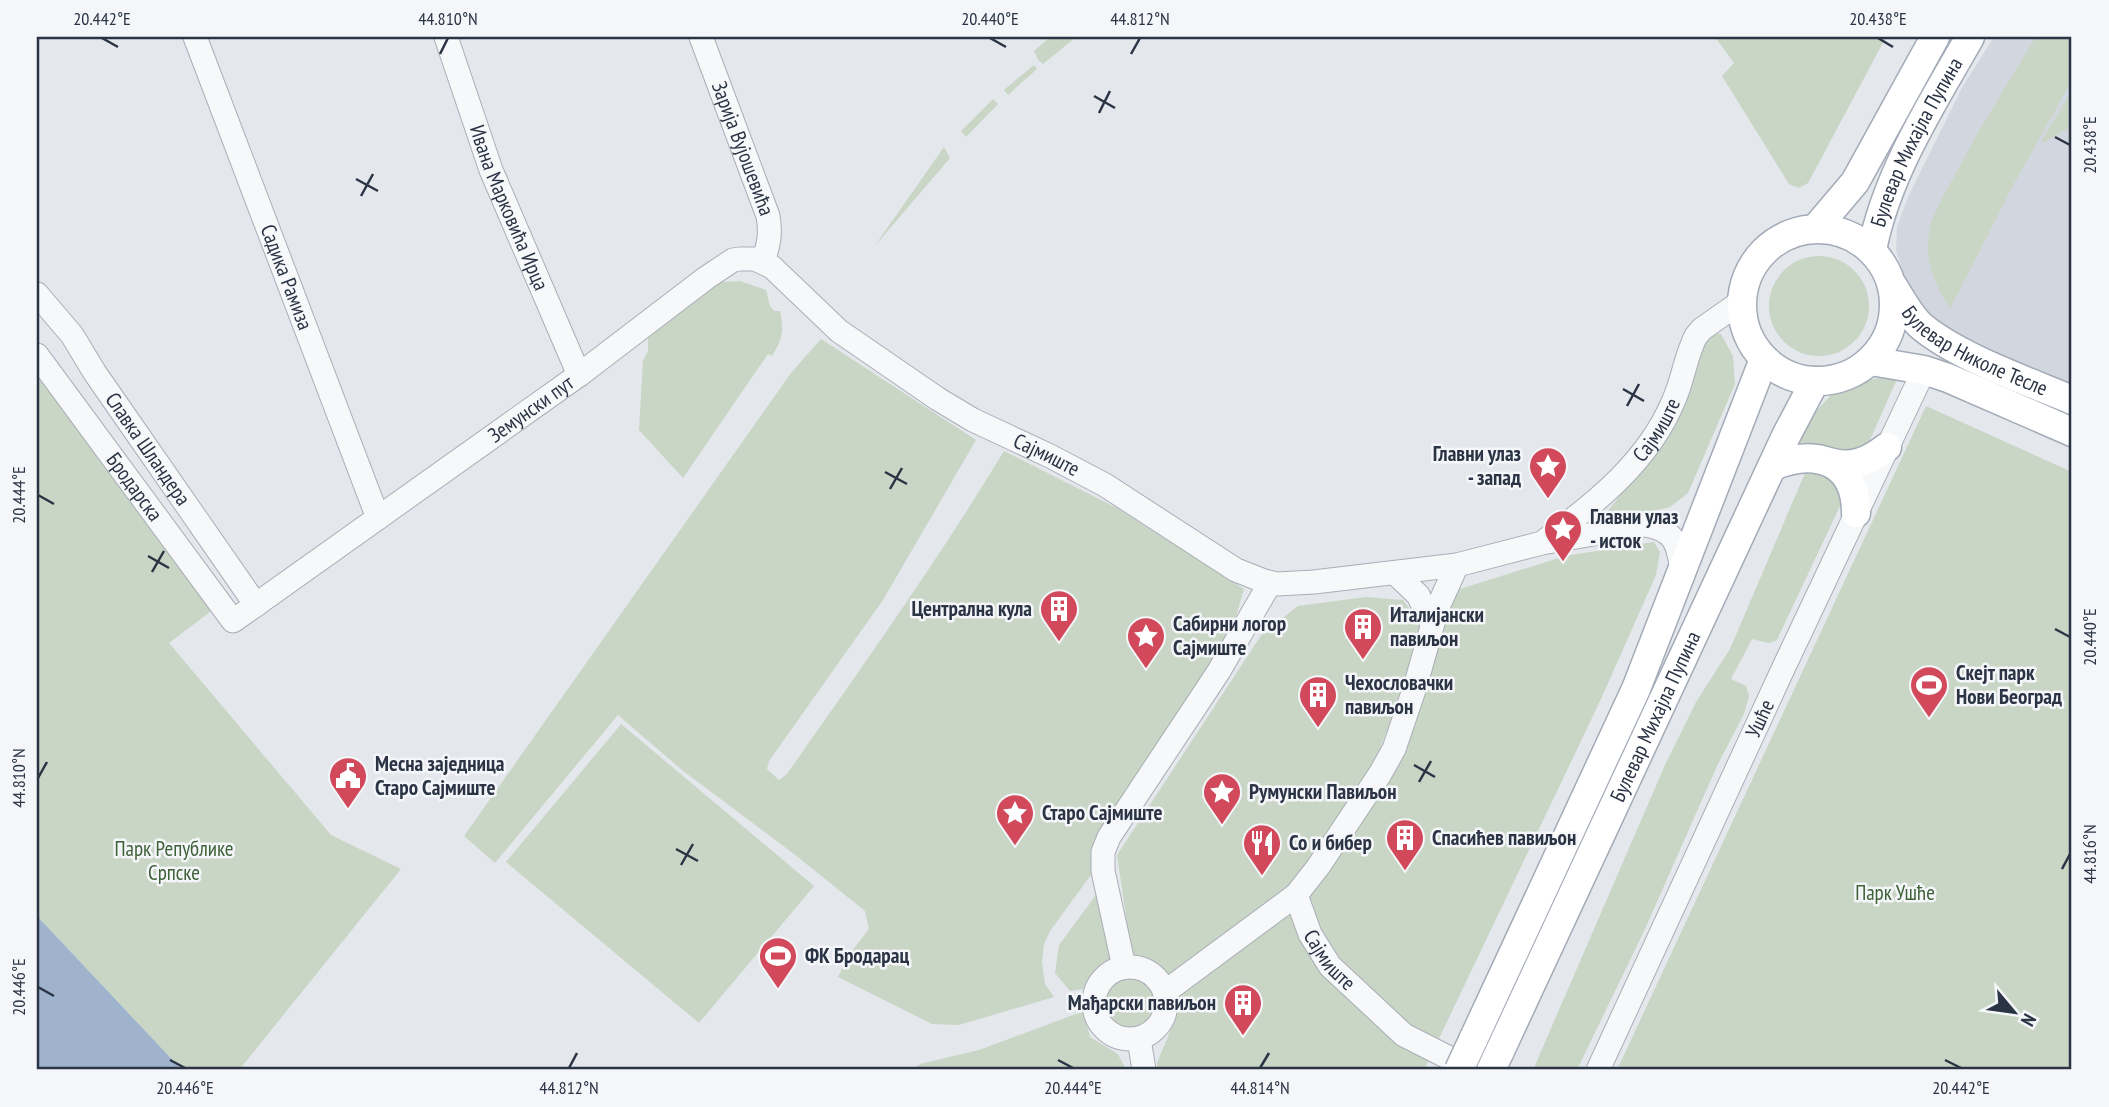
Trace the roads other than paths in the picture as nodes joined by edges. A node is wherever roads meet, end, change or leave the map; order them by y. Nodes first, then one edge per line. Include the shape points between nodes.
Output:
1 (195, 37) edge
2 (446, 37) edge
3 (701, 37) edge
4 (1935, 37) edge
5 (1970, 37) edge
6 (1815, 228) junction
7 (1872, 250) junction
8 (763, 261) junction
9 (1892, 285) junction
10 (37, 294) edge
11 (1742, 301) junction
12 (37, 355) edge
13 (1764, 359) junction
14 (1871, 361) junction
15 (1924, 370) junction
16 (579, 375) junction
17 (1815, 381) junction
18 (2072, 400) edge
19 (2072, 432) edge
20 (1888, 447) junction
21 (1829, 462) junction
22 (1773, 466) junction
23 (1856, 513) junction
24 (378, 518) junction
25 (1542, 543) junction
26 (1457, 565) junction
27 (1682, 571) junction
28 (1396, 574) junction
29 (1270, 583) junction
30 (256, 606) junction
31 (233, 621) joint
32 (1432, 625) junction
33 (1296, 895) junction
34 (1124, 967) junction
35 (1165, 992) junction
36 (1381, 1012) junction
37 (1139, 1039) junction
38 (1498, 1064) edge
39 (1144, 1070) edge
40 (1459, 1070) edge
41 (1473, 1070) edge
42 (1598, 1070) edge

1 - 24 street, Садика Рамиза
2 - 16 street, Ивана Марковића Ирца via 491,170
3 - 8 street, Зарија Вујошевића via 768,216 771,229
4 - 6 main road, Булевар Михајла Пупина via 1855,182
5 - 7 main road, Булевар Михајла Пупина via 1896,174
6 - 7 main road, Булевар Михајла Пупина via 1840,231
6 - 11 main road, Булевар Михајла Пупина via 1789,234 1767,247 1752,267
7 - 9 main road, Булевар Михајла Пупина
8 - 16 street, Земунски пут via 747,258 727,264
8 - 29 street, Сајмиште via 858,345 972,420 1105,485 1236,570
9 - 14 main road, Булевар Михајла Пупина via 1892,326
9 - 18 main road, Булевар Николе Тесле via 1919,324 1936,336
10 - 30 street, Славка Шландера via 72,335
11 - 13 main road, Булевар Михајла Пупина via 1747,332
11 - 25 street, Сајмиште via 1696,336 1668,412 1629,469
12 - 31 street, Бродарска
13 - 17 main road via 1782,372
13 - 27 main road, Булевар Михајла Пупина
14 - 15 main road, Булевар Николе Тесле
14 - 17 main road via 1845,376
15 - 19 main road, Булевар Николе Тесле
15 - 20 street, Ушће
16 - 24 street, Земунски пут
17 - 22 main road, Булевар Михајла Пупина
20 - 21 main road via 1854,465
20 - 23 street, Ушће
21 - 22 main road via 1797,458
21 - 23 main road via 1851,484
22 - 38 main road, Булевар Михајла Пупина
23 - 42 street, Ушће
24 - 30 street, Земунски пут
25 - 26 street, Сајмиште
25 - 27 street, Сајмиште via 1653,526 1676,542
26 - 28 street, Сајмиште
26 - 32 street
27 - 40 main road, Булевар Михајла Пупина, bridge via 1636,689
28 - 29 street, Сајмиште
28 - 32 street via 1418,595
29 - 34 street via 1102,852
30 - 31 street, Земунски пут
32 - 33 street via 1389,760
33 - 35 street
33 - 36 street, Сајмиште via 1324,957
34 - 35 street via 1153,975
34 - 37 street via 1099,985 1094,1011 1111,1034
35 - 37 street via 1162,1021
36 - 38 street, Сајмиште
36 - 41 street, Сајмиште via 1404,1035
37 - 39 street

